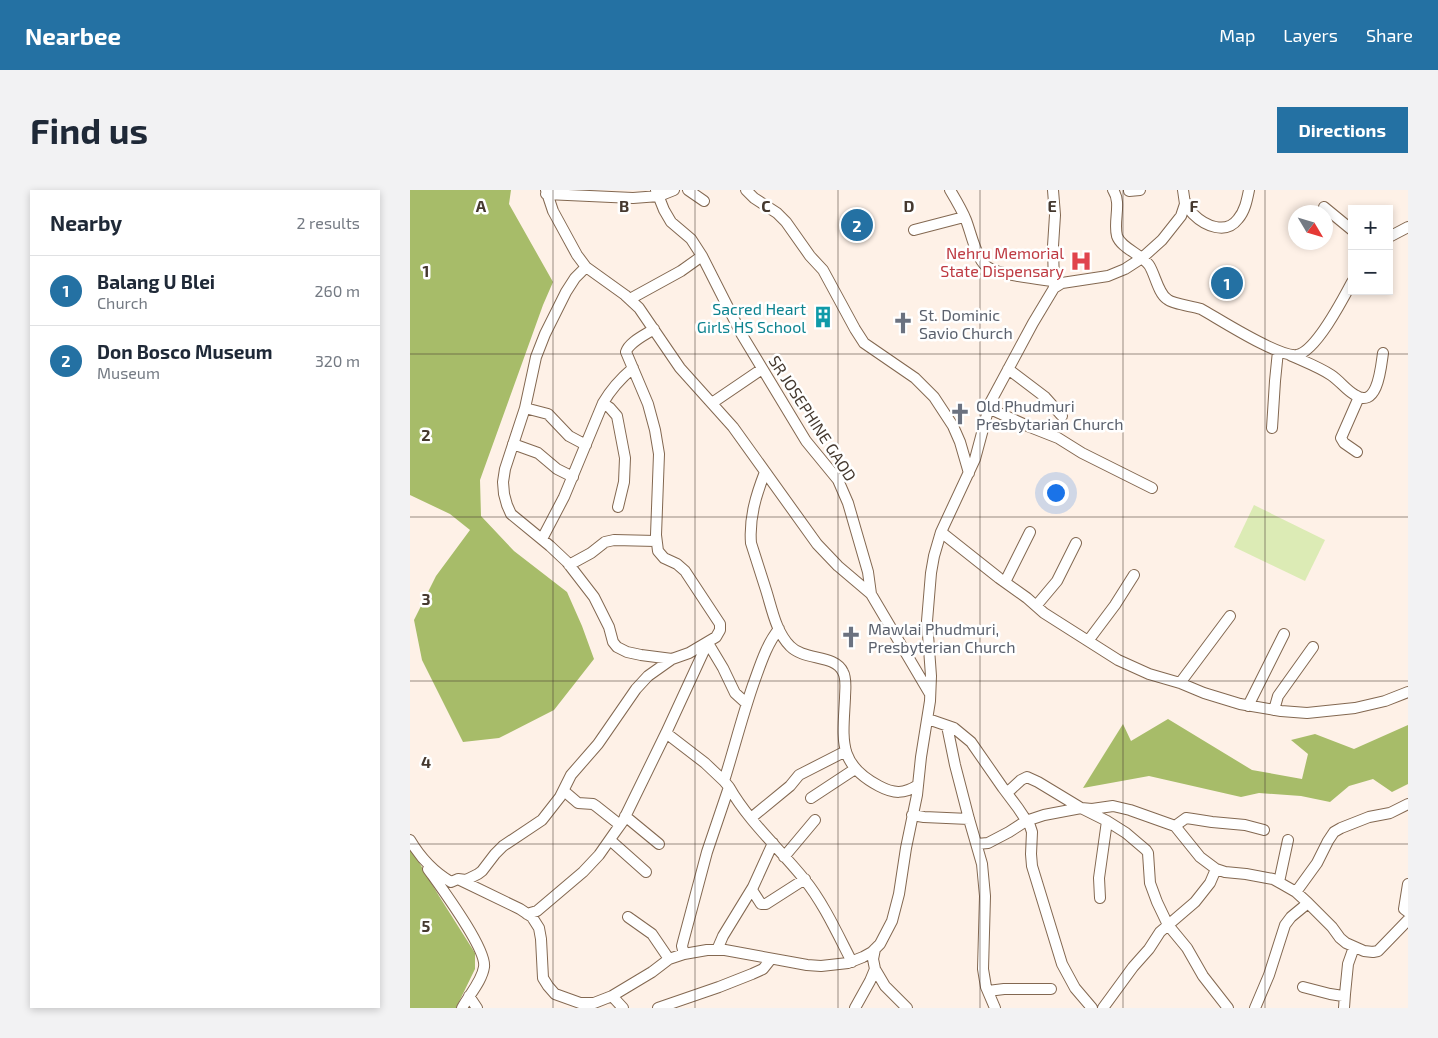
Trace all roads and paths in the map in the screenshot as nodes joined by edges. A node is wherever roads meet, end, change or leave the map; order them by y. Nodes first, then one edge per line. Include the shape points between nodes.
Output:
1 (674, 190) edge
2 (688, 190) edge
3 (746, 190) edge
4 (950, 190) edge
5 (1053, 190) edge
6 (1113, 190) edge
7 (1183, 190) edge
8 (1249, 190) edge
9 (546, 192) edge
10 (657, 193) edge
11 (704, 201) dead end
12 (1184, 201) junction
13 (1333, 214) edge
14 (964, 217) junction
15 (1348, 227) edge
16 (1408, 227) edge
17 (914, 230) dead end
18 (1393, 235) edge
19 (702, 256) junction
20 (1142, 258) junction
21 (586, 267) junction
22 (1053, 285) junction
23 (1348, 289) edge
24 (630, 299) junction
25 (654, 329) junction
26 (1283, 353) junction
27 (1383, 353) dead end
28 (632, 368) junction
29 (762, 369) junction
30 (1008, 369) junction
31 (1359, 397) junction
32 (603, 403) junction
33 (712, 404) junction
34 (524, 408) junction
35 (988, 408) junction
36 (1062, 416) dead end
37 (1272, 428) dead end
38 (513, 444) junction
39 (586, 445) junction
40 (1357, 452) dead end
41 (765, 472) junction
42 (969, 472) junction
43 (573, 477) junction
44 (1152, 488) dead end
45 (618, 507) dead end
46 (941, 532) junction
47 (1030, 532) dead end
48 (542, 539) junction
49 (656, 541) junction
50 (1076, 543) dead end
51 (569, 565) junction
52 (1134, 575) dead end
53 (1005, 582) junction
54 (871, 594) junction
55 (1036, 606) junction
56 (1230, 616) dead end
57 (779, 629) junction
58 (1284, 634) dead end
59 (1088, 641) junction
60 (708, 643) junction
61 (1313, 647) dead end
62 (672, 659) junction
63 (1180, 683) junction
64 (1408, 692) edge
65 (931, 694) junction
66 (746, 704) junction
67 (1248, 706) junction
68 (1274, 710) junction
69 (928, 719) junction
70 (946, 726) junction
71 (666, 733) junction
72 (846, 751) junction
73 (855, 769) junction
74 (726, 784) junction
75 (918, 786) junction
76 (564, 791) junction
77 (1007, 793) junction
78 (810, 798) dead end
79 (1408, 804) edge
80 (1081, 808) junction
81 (912, 815) junction
82 (750, 818) junction
83 (968, 819) junction
84 (815, 820) dead end
85 (1026, 820) junction
86 (622, 821) junction
87 (1107, 821) junction
88 (1175, 826) junction
89 (1264, 830) dead end
90 (410, 840) edge
91 (610, 840) junction
92 (1288, 840) dead end
93 (773, 843) junction
94 (659, 844) dead end
95 (976, 844) junction
96 (417, 852) junction
97 (784, 857) junction
98 (1216, 869) junction
99 (646, 872) dead end
100 (458, 879) junction
101 (804, 879) junction
102 (1279, 882) junction
103 (1408, 884) edge
104 (752, 890) junction
105 (1296, 892) junction
106 (1100, 898) dead end
107 (1308, 903) junction
108 (1408, 912) edge
109 (527, 914) junction
110 (628, 917) dead end
111 (1408, 920) edge
112 (1168, 925) junction
113 (1354, 947) junction
114 (875, 949) junction
115 (718, 950) junction
116 (684, 954) junction
117 (669, 959) junction
118 (771, 959) junction
119 (852, 962) junction
120 (874, 969) junction
121 (1304, 987) dead end
122 (1051, 989) dead end
123 (988, 991) junction
124 (1345, 994) junction
125 (469, 996) junction
126 (612, 996) junction
127 (462, 1008) edge
128 (477, 1008) edge
129 (623, 1008) edge
130 (658, 1008) edge
131 (854, 1008) edge
132 (907, 1008) edge
133 (995, 1008) edge
134 (1092, 1008) edge
135 (1103, 1008) edge
136 (1228, 1008) edge
137 (1255, 1008) edge
138 (1344, 1008) edge

1 - 10 street
2 - 11 street
3 - 42 street via 786,222 823,270 864,343 915,378 934,397 953,426
4 - 14 street
5 - 22 street
6 - 20 street via 1117,200 1118,237 1121,243
7 - 12 street
8 - 12 street via 1238,220 1225,228 1203,222 1192,214
9 - 10 street via 633,198
9 - 21 street via 553,211
10 - 19 street, SR JOSEPHINE GAOD via 671,222 691,239
12 - 20 street via 1184,210 1173,227
13 - 15 street
14 - 17 street
14 - 22 street via 980,259 990,269
16 - 18 street
19 - 24 street
19 - 29 street, SR JOSEPHINE GAOD
20 - 22 street via 1108,276
20 - 26 street via 1149,265 1166,299 1201,309
21 - 24 street
21 - 34 street via 570,285 545,334
22 - 30 street
23 - 26 street via 1305,352 1297,355
24 - 25 street
25 - 28 street via 627,348
25 - 33 street via 680,368
26 - 31 street via 1331,375
26 - 37 street via 1275,381
27 - 31 street via 1375,389 1367,398
28 - 32 street
28 - 49 street via 656,430 659,454
29 - 33 street
29 - 54 street, SR JOSEPHINE GAOD via 806,441 842,488 868,572
30 - 35 street
30 - 36 street via 1045,397
31 - 40 street via 1341,434 1344,443
32 - 39 street
32 - 45 street via 617,416 624,458 624,482
33 - 41 street
34 - 38 street
34 - 39 street via 548,414 569,436
35 - 42 street
35 - 44 street via 1058,438
38 - 43 street via 538,453
38 - 48 street via 503,482 507,505 511,514
39 - 43 street
41 - 54 street via 817,544
41 - 57 street via 753,507 750,543
42 - 46 street
43 - 48 street
46 - 53 street
46 - 65 street via 931,573 927,621
47 - 53 street
48 - 51 street
49 - 51 street via 605,542
49 - 60 street via 662,556 685,571 720,624 719,634
50 - 55 street via 1057,581
51 - 62 street via 594,597 618,647 627,652
52 - 59 street
53 - 55 street
54 - 65 street, SR JOSEPHINE GAOD
55 - 59 street
56 - 63 street
57 - 66 street via 768,646
57 - 72 street via 795,652 835,663 844,673
58 - 67 street
59 - 63 street via 1135,668
60 - 62 street
60 - 66 street via 735,693
60 - 71 street
61 - 68 street via 1278,696
62 - 76 street via 636,689 598,744 571,775
63 - 67 street
64 - 68 street via 1355,708 1307,713
65 - 69 street
66 - 74 street
67 - 68 street
69 - 70 street
69 - 75 street
70 - 77 street via 971,742
70 - 83 street
71 - 74 street
71 - 86 street
72 - 73 street
72 - 82 street via 800,775
73 - 75 street via 889,791 909,791
73 - 78 street
74 - 82 street
74 - 116 street via 687,925 682,946
75 - 81 street
76 - 86 street via 578,803 593,804
76 - 100 street via 542,820 503,846 482,871 466,880
77 - 80 street via 1027,777
77 - 85 street
79 - 105 street via 1390,814 1369,816 1334,832
80 - 85 street
80 - 87 street
80 - 88 street via 1113,806
81 - 83 street
81 - 114 street via 897,903 889,928
82 - 93 street
83 - 95 street
84 - 97 street
85 - 95 street via 1000,838
85 - 134 street via 1032,832 1032,866 1062,964
86 - 91 street
86 - 94 street
87 - 106 street via 1099,878
87 - 112 street via 1148,853 1150,883
88 - 89 street via 1186,818
88 - 98 street via 1200,857
90 - 96 street
91 - 99 street
91 - 109 street via 583,872 537,911
92 - 102 street
93 - 97 street
93 - 104 street
95 - 123 street via 985,889 982,959
96 - 100 street via 443,877 451,882
96 - 125 street via 484,958 482,973
97 - 101 street
98 - 102 street
98 - 112 street via 1194,902
100 - 109 street
101 - 104 street via 763,905
101 - 119 street
102 - 105 street
103 - 108 street via 1404,909
104 - 115 street
105 - 107 street
107 - 113 street via 1340,938
107 - 137 street via 1285,925
109 - 126 street via 538,928 541,940 543,978 555,994 580,1003
110 - 117 street via 652,934
111 - 113 street via 1378,951
112 - 135 street
112 - 136 street
113 - 124 street via 1348,964
114 - 119 street
114 - 120 street
115 - 116 street
115 - 118 street
116 - 117 street
117 - 126 street
118 - 119 street via 807,965
118 - 130 street via 763,969 752,974
120 - 131 street
120 - 132 street via 885,986
121 - 124 street via 1338,996
122 - 123 street
123 - 133 street
124 - 138 street
125 - 127 street
125 - 128 street
126 - 129 street

